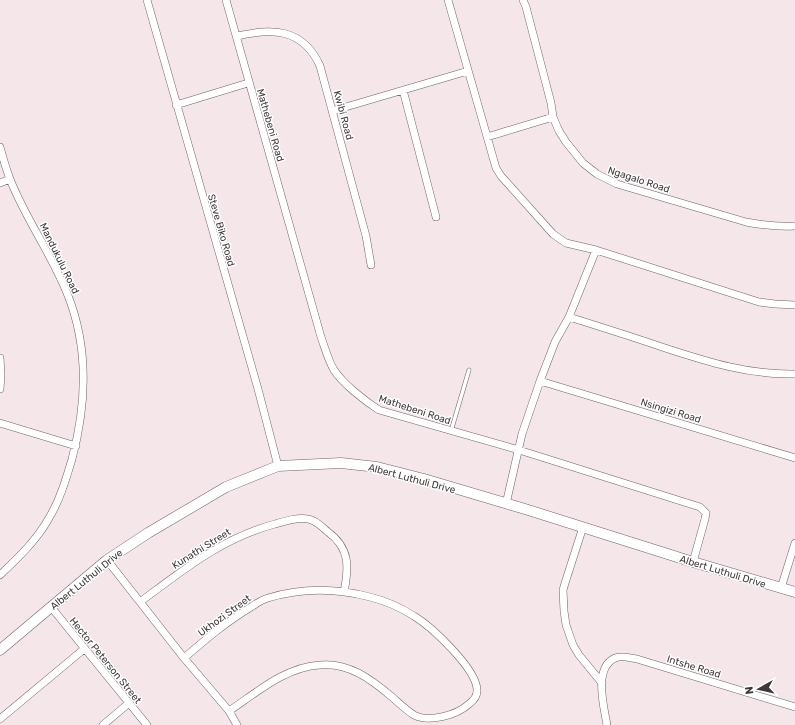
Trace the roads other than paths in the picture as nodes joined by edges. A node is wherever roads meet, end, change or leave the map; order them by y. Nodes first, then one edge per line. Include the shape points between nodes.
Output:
1 (146, 0) edge
2 (226, 0) edge
3 (448, 0) edge
4 (523, 0) edge
5 (237, 36) junction
6 (468, 71) junction
7 (248, 83) junction
8 (402, 90) junction
9 (176, 105) junction
10 (332, 110) junction
11 (553, 117) junction
12 (487, 137) junction
13 (0, 147) edge
14 (10, 178) junction
15 (0, 183) edge
16 (436, 217) dead end
17 (795, 226) edge
18 (596, 250) junction
19 (371, 265) dead end
20 (795, 304) edge
21 (569, 317) junction
22 (0, 358) edge
23 (469, 370) dead end
24 (795, 374) edge
25 (540, 380) junction
26 (0, 390) edge
27 (0, 423) edge
28 (451, 431) junction
29 (76, 446) junction
30 (519, 450) junction
31 (795, 458) edge
32 (278, 466) junction
33 (506, 504) junction
34 (583, 527) junction
35 (795, 543) edge
36 (107, 560) junction
37 (693, 562) junction
38 (0, 575) edge
39 (781, 588) junction
40 (344, 592) junction
41 (795, 592) edge
42 (140, 602) junction
43 (51, 607) junction
44 (84, 649) junction
45 (0, 650) edge
46 (184, 658) junction
47 (602, 683) junction
48 (129, 703) junction
49 (795, 707) edge
50 (229, 711) junction
51 (0, 719) edge
52 (103, 725) edge
53 (146, 725) edge
54 (237, 725) edge
55 (607, 725) edge

1 - 9 street, Steve Biko Road
2 - 5 street, Mathebeni Road
3 - 6 street
4 - 11 street, Ngagalo Road
5 - 7 street, Mathebeni Road
5 - 10 street, Kwibi Road via 274,31 289,35 308,47 320,66
6 - 8 street
6 - 12 street
7 - 9 street
7 - 28 street, Mathebeni Road via 321,337 335,372 379,410
8 - 10 street
8 - 16 street
9 - 32 street, Steve Biko Road
10 - 19 street, Kwibi Road via 366,236
11 - 12 street
11 - 17 street, Ngagalo Road via 566,142 583,163 592,172 610,181 746,222
12 - 18 street via 498,172 553,234 566,243
13 - 14 street, Mandukulu Road
14 - 15 street
14 - 29 street, Mandukulu Road via 64,286 76,322 84,382
18 - 20 street via 759,302
18 - 21 street
21 - 24 street via 736,368 758,373
21 - 25 street via 555,342
22 - 26 street
23 - 28 lane
25 - 30 street
25 - 31 street, Nsingizi Road
27 - 29 street
28 - 30 street, Mathebeni Road
29 - 38 street, Mandukulu Road via 61,494 49,518 19,557
30 - 33 street
30 - 37 street, Mathebeni Road via 702,508 706,513 705,522
32 - 33 street, Albert Luthuli Drive via 341,463 370,466 424,479
32 - 36 street, Albert Luthuli Drive via 226,487
33 - 34 street, Albert Luthuli Drive
34 - 37 street, Albert Luthuli Drive
34 - 47 street via 563,590 564,612 573,645
35 - 39 street
36 - 42 street
36 - 43 street, Albert Luthuli Drive
37 - 39 street, Albert Luthuli Drive
39 - 41 street, Albert Luthuli Drive
40 - 42 street, Kunathi Street via 348,567 342,544 317,522 306,519 267,526 235,538 174,576
40 - 46 street, Ukhozi Street via 309,590 265,599 226,623
40 - 50 street, Ukhozi Street via 394,605 426,625 458,656 472,675 477,690 474,700 456,713 422,717 406,710 376,684 357,672 321,664 300,668 283,676
42 - 46 street
43 - 44 street, Hector Peterson Street
43 - 45 street, Albert Luthuli Drive
44 - 48 street, Hector Peterson Street
44 - 51 street
46 - 50 street
47 - 49 street, Intshe Road via 603,670 608,664 615,658 627,657
47 - 55 street
48 - 52 street
48 - 53 street, Hector Peterson Street
50 - 54 street

